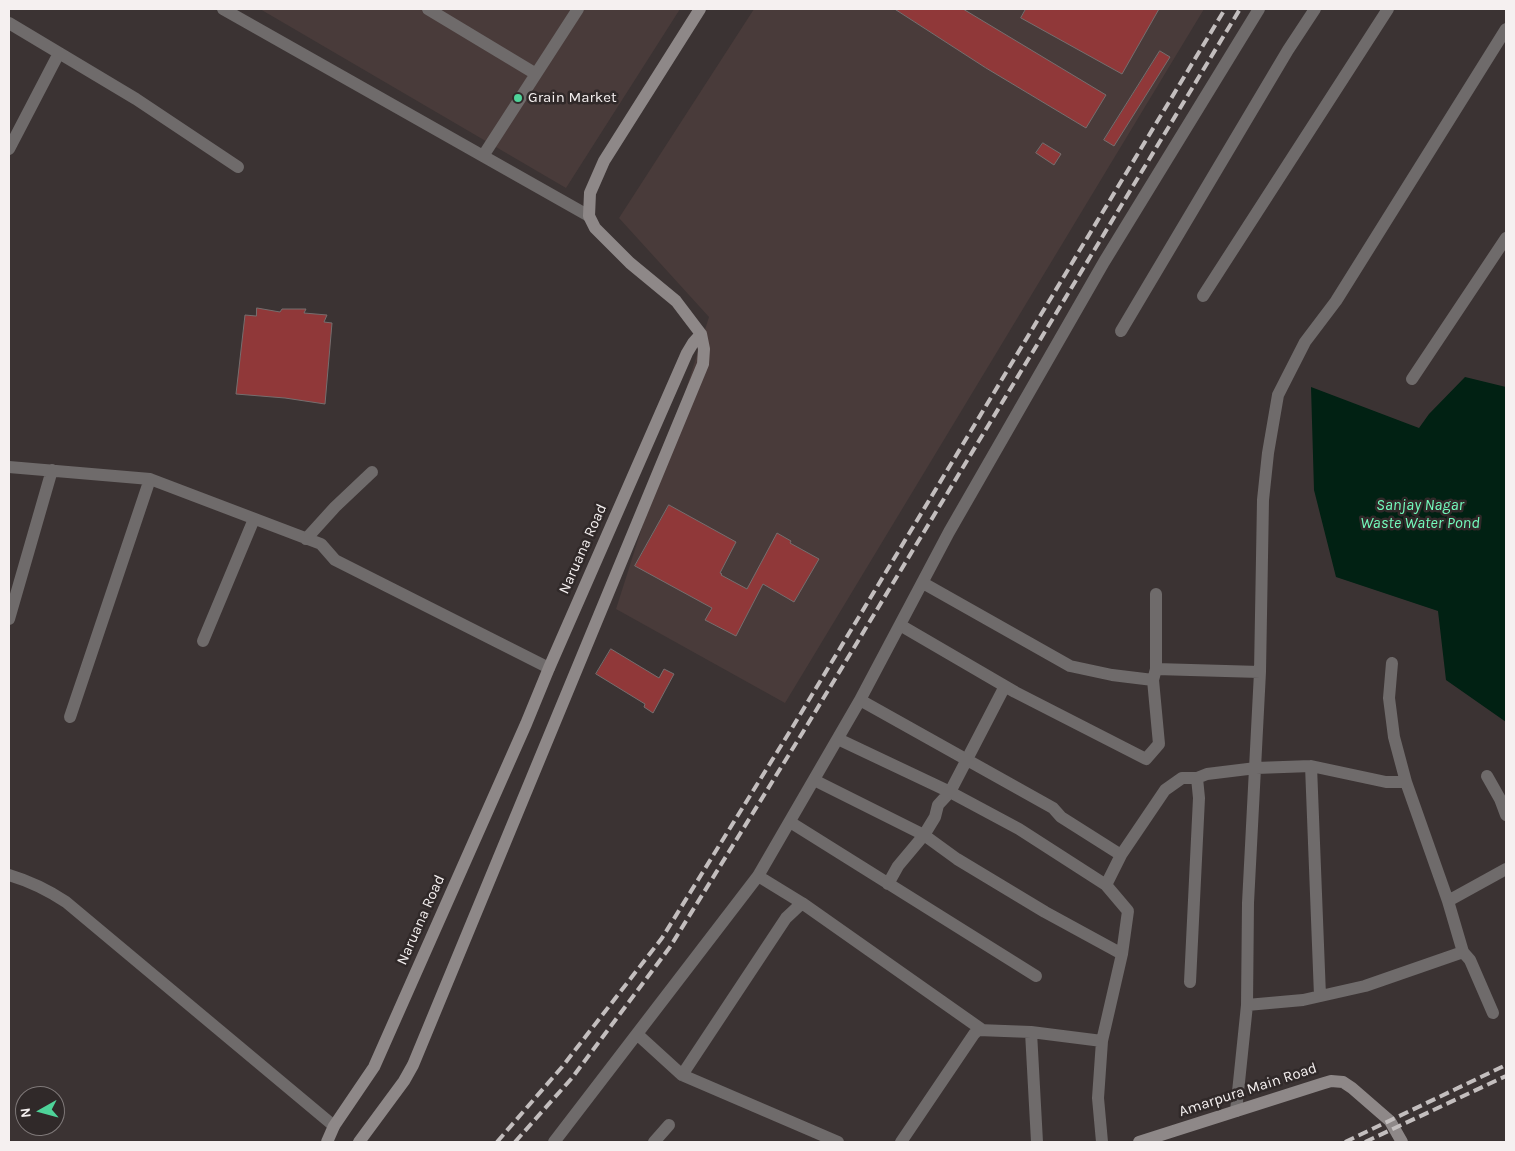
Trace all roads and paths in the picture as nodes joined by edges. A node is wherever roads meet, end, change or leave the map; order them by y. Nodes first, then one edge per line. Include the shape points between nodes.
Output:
1 (223, 9) edge
2 (428, 9) edge
3 (578, 9) edge
4 (700, 9) edge
5 (1259, 9) edge
6 (1316, 9) edge
7 (1388, 9) edge
8 (9, 23) edge
9 (1506, 29) edge
10 (59, 53) junction
11 (536, 74) junction
12 (9, 149) edge
13 (483, 156) junction
14 (238, 167) dead end
15 (589, 216) junction
16 (1506, 238) edge
17 (1202, 296) dead end
18 (1121, 331) dead end
19 (701, 334) junction
20 (1412, 379) dead end
21 (9, 466) edge
22 (52, 470) junction
23 (372, 472) dead end
24 (150, 479) junction
25 (254, 519) junction
26 (306, 539) junction
27 (923, 583) junction
28 (1156, 594) dead end
29 (9, 619) edge
30 (900, 625) junction
31 (203, 642) dead end
32 (1392, 663) dead end
33 (549, 668) junction
34 (1260, 672) junction
35 (1154, 675) junction
36 (1006, 686) junction
37 (860, 700) junction
38 (70, 717) dead end
39 (838, 739) junction
40 (967, 760) junction
41 (1311, 766) junction
42 (1256, 768) junction
43 (1487, 776) dead end
44 (1197, 778) junction
45 (814, 780) junction
46 (1406, 782) junction
47 (950, 792) junction
48 (1506, 815) edge
49 (790, 822) junction
50 (924, 835) junction
51 (1121, 855) junction
52 (1506, 869) edge
53 (9, 876) edge
54 (758, 876) junction
55 (888, 884) junction
56 (1106, 885) junction
57 (1448, 901) junction
58 (802, 902) junction
59 (1463, 952) junction
60 (1122, 954) junction
61 (1036, 976) dead end
62 (1190, 982) dead end
63 (1320, 996) junction
64 (1247, 1006) junction
65 (1493, 1012) dead end
66 (981, 1029) junction
67 (1031, 1032) junction
68 (637, 1034) junction
69 (1102, 1041) junction
70 (682, 1075) junction
71 (1236, 1111) junction
72 (669, 1125) dead end
73 (334, 1126) junction
74 (327, 1142) edge
75 (359, 1142) edge
76 (554, 1142) edge
77 (654, 1142) edge
78 (838, 1142) edge
79 (901, 1142) edge
80 (1037, 1142) edge
81 (1102, 1142) edge
82 (1139, 1142) edge
83 (1402, 1142) edge

1 - 13 street
2 - 11 street
3 - 11 street
4 - 15 street via 604,162 590,193
5 - 27 street via 1104,262
6 - 18 street via 1288,50
7 - 17 street
8 - 10 street
9 - 34 street via 1336,301 1305,342 1278,394 1263,500
10 - 12 street
10 - 14 street via 136,99
11 - 13 street
13 - 15 street
15 - 19 street via 595,228 630,263 676,301
16 - 20 street
19 - 33 street, Naruana Road via 687,353
19 - 75 street via 704,349 701,369 412,1066
21 - 22 street
22 - 24 street
22 - 29 street
23 - 26 street
24 - 25 street
24 - 38 street
25 - 26 street
25 - 31 street
26 - 33 street via 321,544 335,560
27 - 30 street
27 - 35 street via 1070,666 1112,675
28 - 35 street
30 - 36 street
30 - 37 street
32 - 46 street via 1389,698 1394,737
33 - 73 street, Naruana Road via 374,1067
34 - 35 street
34 - 42 street
35 - 36 street via 1159,744 1146,759
36 - 40 street
37 - 39 street
37 - 40 street
39 - 45 street
39 - 47 street
40 - 47 street
40 - 51 street via 1053,808 1061,817
41 - 42 street
41 - 46 street via 1386,782
41 - 63 street
42 - 44 street
42 - 64 street via 1248,903
43 - 48 street
44 - 51 street via 1182,778 1165,790
44 - 62 street via 1199,798
45 - 49 street
45 - 50 street
46 - 57 street
47 - 50 street via 938,806
47 - 56 street via 1019,829
49 - 54 street
49 - 55 street
50 - 55 street via 898,866
50 - 60 street via 1045,912
51 - 56 street
52 - 57 street
53 - 73 street via 27,881 66,902
54 - 58 street
54 - 68 street
55 - 61 street
56 - 60 street via 1128,911
57 - 59 street
58 - 66 street
58 - 70 street via 786,918
59 - 63 street via 1365,986
59 - 65 street via 1470,960
60 - 69 street
63 - 64 street
64 - 71 street
66 - 67 street
66 - 79 street via 974,1034
67 - 69 street
67 - 80 street
68 - 70 street
68 - 76 street
69 - 81 street via 1098,1098
70 - 78 street
71 - 82 street, Amarpura Main Road
71 - 83 street, Amarpura Main Road via 1321,1084 1343,1082 1390,1121
72 - 77 street
73 - 74 street, Naruana Road

